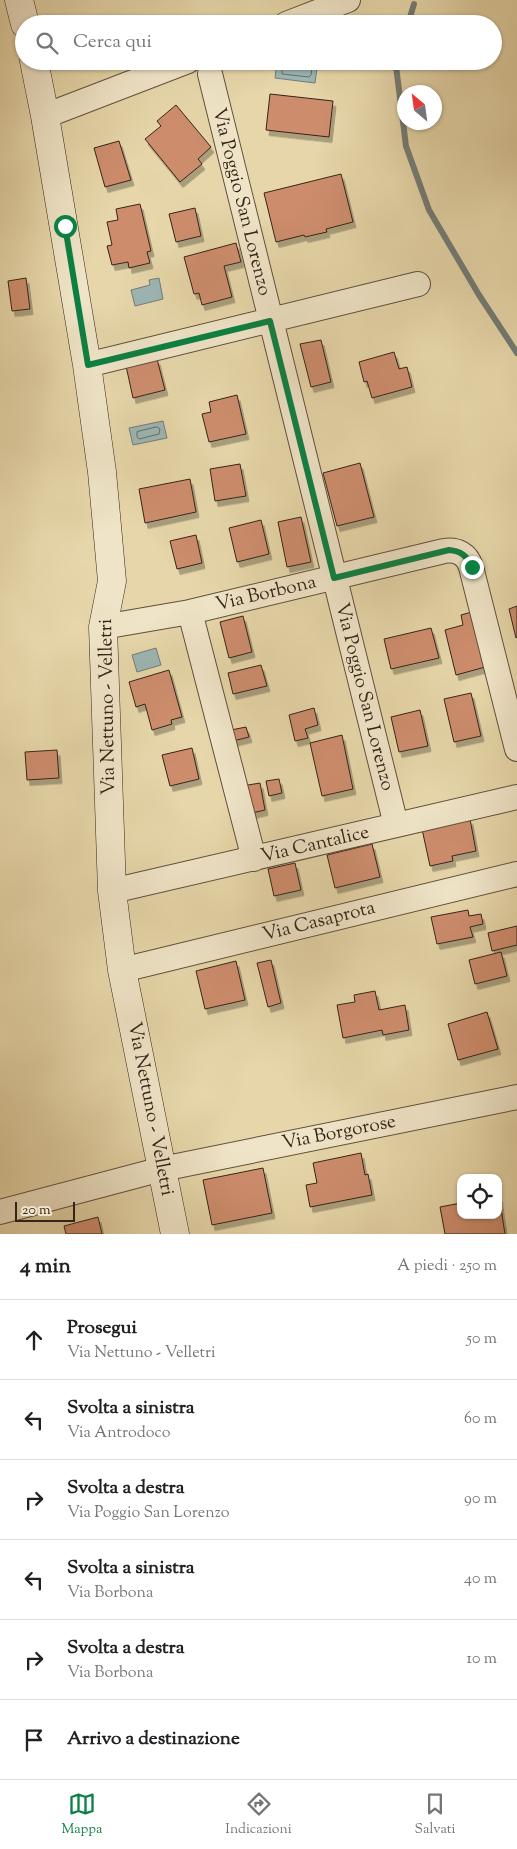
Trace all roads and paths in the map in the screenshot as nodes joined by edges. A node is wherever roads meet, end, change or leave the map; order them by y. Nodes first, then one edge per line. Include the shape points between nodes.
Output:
1 (19, 0) edge
2 (348, 0) edge
3 (23, 15) edge
4 (309, 15) edge
5 (36, 70) edge
6 (165, 70) edge
7 (210, 74) dead end
8 (45, 116) junction
9 (418, 284) dead end
10 (270, 321) junction
11 (88, 365) junction
12 (334, 578) junction
13 (190, 612) junction
14 (103, 627) junction
15 (517, 749) edge
16 (517, 797) edge
17 (396, 825) junction
18 (254, 859) junction
19 (517, 874) edge
20 (112, 891) junction
21 (122, 970) junction
22 (517, 1097) edge
23 (162, 1169) junction
24 (0, 1212) edge
25 (176, 1234) edge

1 - 3 main road
2 - 4 street
5 - 8 main road, Via Nettuno - Velletri
6 - 8 street
7 - 10 street, Via Poggio San Lorenzo
8 - 11 main road, Via Nettuno - Velletri
9 - 10 street
10 - 11 street
10 - 12 street, Via Poggio San Lorenzo
11 - 14 main road, Via Nettuno - Velletri via 112,581
12 - 13 street, Via Borbona
12 - 15 street, Via Borbona via 444,551 456,551 465,556 472,567
12 - 17 street, Via Poggio San Lorenzo
13 - 14 street, Via Borbona
13 - 18 street
14 - 20 main road, Via Nettuno - Velletri
16 - 17 street, Via Cantalice
17 - 18 street, Via Cantalice
18 - 20 street, Via Cantalice
19 - 21 street, Via Casaprota
20 - 21 main road, Via Nettuno - Velletri
21 - 23 main road, Via Nettuno - Velletri
22 - 23 street, Via Borgorose
23 - 24 street, Via Borgorose
23 - 25 main road, Via Nettuno - Velletri

